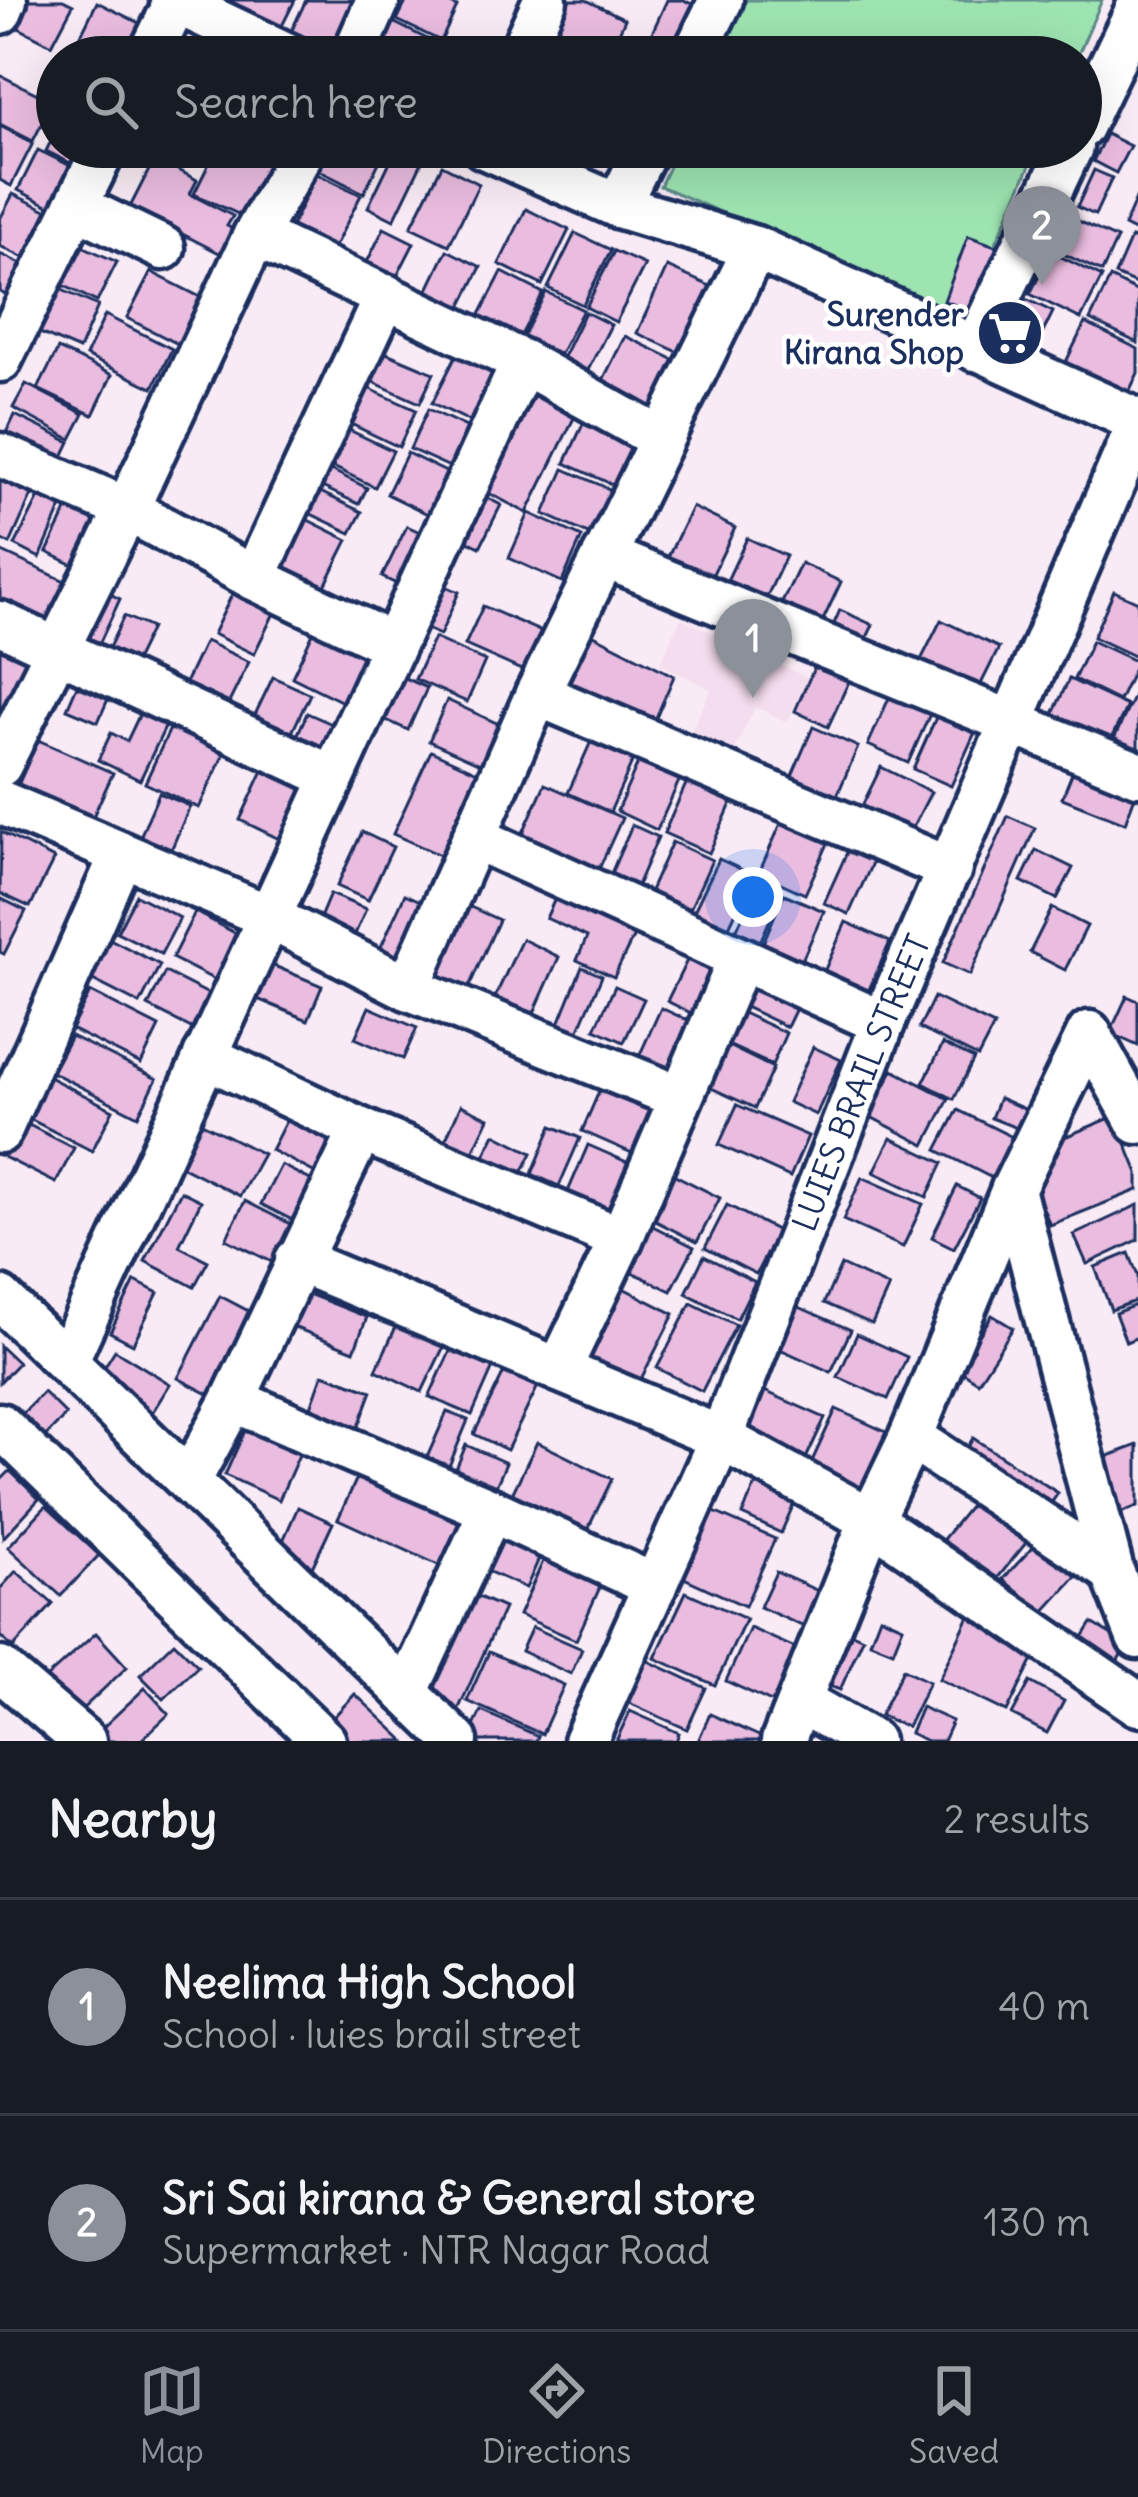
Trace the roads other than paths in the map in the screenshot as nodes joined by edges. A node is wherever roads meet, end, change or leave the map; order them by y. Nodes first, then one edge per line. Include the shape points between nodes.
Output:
1 (5, 0) edge
2 (378, 0) edge
3 (545, 0) edge
4 (722, 0) edge
5 (175, 1) edge
6 (1138, 8) edge
7 (0, 12) edge
8 (159, 36) edge
9 (248, 36) edge
10 (362, 36) edge
11 (529, 36) edge
12 (704, 36) edge
13 (1102, 83) edge
14 (95, 168) edge
15 (293, 168) edge
16 (532, 168) edge
17 (637, 168) edge
18 (1062, 168) edge
19 (76, 206) junction
20 (618, 206) junction
21 (255, 235) junction
22 (163, 248) dead end
23 (755, 248) junction
24 (386, 296) junction
25 (975, 349) junction
26 (0, 360) edge
27 (523, 362) junction
28 (1138, 423) edge
29 (661, 439) junction
30 (0, 455) edge
31 (127, 509) junction
32 (604, 556) junction
33 (254, 578) junction
34 (0, 623) edge
35 (393, 645) junction
36 (55, 648) junction
37 (537, 694) junction
38 (1013, 723) junction
39 (0, 765) edge
40 (1138, 774) edge
41 (332, 777) junction
42 (0, 802) edge
43 (476, 838) junction
44 (122, 856) junction
45 (950, 869) junction
46 (267, 916) junction
47 (739, 961) junction
48 (409, 988) junction
49 (883, 1023) junction
50 (205, 1056) junction
51 (679, 1096) junction
52 (1138, 1122) edge
53 (361, 1130) junction
54 (0, 1132) edge
55 (1013, 1189) junction
56 (621, 1239) junction
57 (297, 1260) junction
58 (0, 1298) edge
59 (66, 1362) junction
60 (559, 1370) junction
61 (233, 1400) junction
62 (0, 1425) edge
63 (911, 1437) junction
64 (721, 1438) junction
65 (189, 1481) junction
66 (491, 1510) junction
67 (871, 1520) junction
68 (1112, 1570) junction
69 (655, 1586) junction
70 (1138, 1637) edge
71 (0, 1670) edge
72 (406, 1693) junction
73 (800, 1701) junction
74 (1138, 1704) edge
75 (84, 1741) edge
76 (324, 1741) edge
77 (456, 1741) edge
78 (585, 1741) edge
79 (783, 1741) edge
80 (871, 1741) edge

1 - 7 street
2 - 10 street
3 - 11 street
4 - 12 street
5 - 8 street
5 - 9 street
6 - 13 street
14 - 19 street
15 - 21 street
16 - 20 street
17 - 20 street
18 - 25 street
19 - 22 street
19 - 26 street
20 - 23 street
21 - 24 street
21 - 31 street
23 - 25 street
23 - 29 street
24 - 27 street
24 - 33 street
25 - 28 street
27 - 29 street
27 - 35 street
28 - 38 street, LUIES BRAIL STREET
29 - 32 street
30 - 31 street
31 - 33 street
31 - 36 street
32 - 37 street
32 - 38 street
33 - 35 street
34 - 36 street
35 - 41 street
36 - 39 street
36 - 41 street
37 - 43 street
37 - 45 street
38 - 40 street
38 - 45 street, LUIES BRAIL STREET
41 - 46 street
42 - 44 street
43 - 47 street
43 - 48 street
44 - 46 street
44 - 54 street
45 - 49 street, LUIES BRAIL STREET
46 - 48 street
46 - 50 street
47 - 49 street
47 - 51 street
48 - 51 street
49 - 64 street, LUIES BRAIL STREET
50 - 53 street
50 - 59 street
51 - 56 street
52 - 55 street via 1089,1033
53 - 56 street
53 - 57 street
55 - 63 street
55 - 68 street
56 - 60 street
57 - 60 street
57 - 61 street
58 - 59 street
59 - 65 street
60 - 64 street
61 - 65 street
61 - 66 street
62 - 76 street
63 - 67 street
63 - 68 street
64 - 67 street
64 - 69 street, LUIES BRAIL STREET
65 - 72 street
66 - 69 street
66 - 72 street
67 - 73 street
67 - 74 street
68 - 70 street
69 - 78 street, LUIES BRAIL STREET
71 - 75 street
72 - 77 street
73 - 79 street
73 - 80 street

